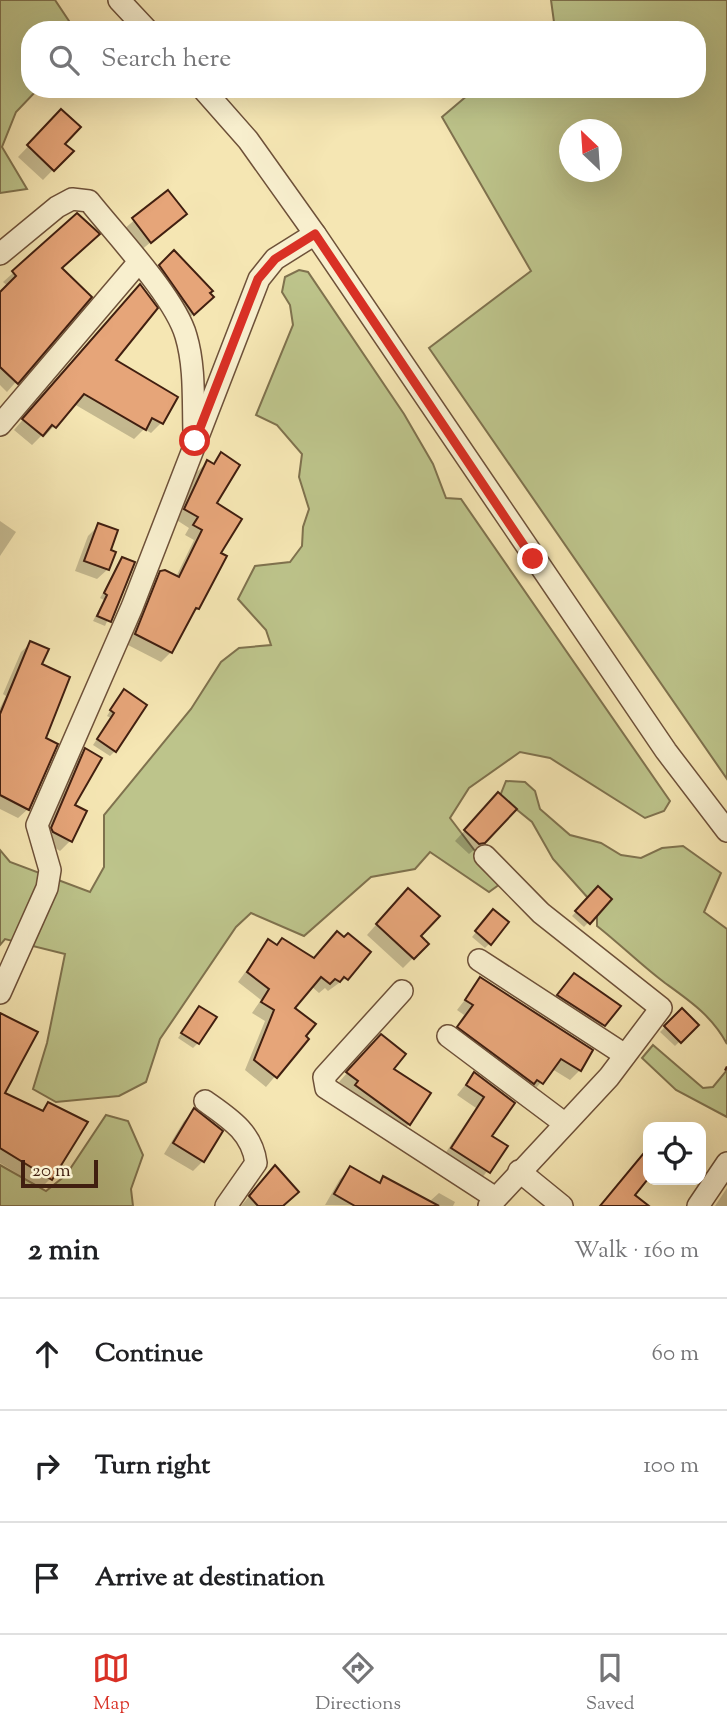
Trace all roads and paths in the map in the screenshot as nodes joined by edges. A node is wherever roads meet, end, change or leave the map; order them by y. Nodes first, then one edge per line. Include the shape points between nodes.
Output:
1 (119, 0) edge
2 (139, 21) edge
3 (211, 98) edge
4 (315, 234) junction
5 (0, 254) edge
6 (138, 263) junction
7 (0, 425) edge
8 (195, 441) junction
9 (727, 831) edge
10 (485, 856) dead end
11 (479, 960) dead end
12 (402, 991) dead end
13 (0, 993) edge
14 (448, 1036) dead end
15 (625, 1055) junction
16 (205, 1101) dead end
17 (564, 1123) junction
18 (727, 1164) edge
19 (519, 1171) junction
20 (492, 1201) edge
21 (226, 1206) edge
22 (562, 1206) edge
23 (698, 1206) edge

1 - 2 street
3 - 4 street via 248,140
4 - 8 street via 275,259 258,279
4 - 9 street via 642,717
5 - 6 street via 72,199 89,201
6 - 7 street
6 - 8 street via 170,301 186,334
8 - 13 street via 132,607 37,825 50,870 47,888
10 - 15 street via 541,913 661,1008
11 - 15 street
12 - 20 street via 324,1077 326,1088
14 - 17 street
15 - 17 street
16 - 21 street via 238,1124 254,1146 256,1163
17 - 19 street
18 - 23 street
19 - 20 street
19 - 22 street

